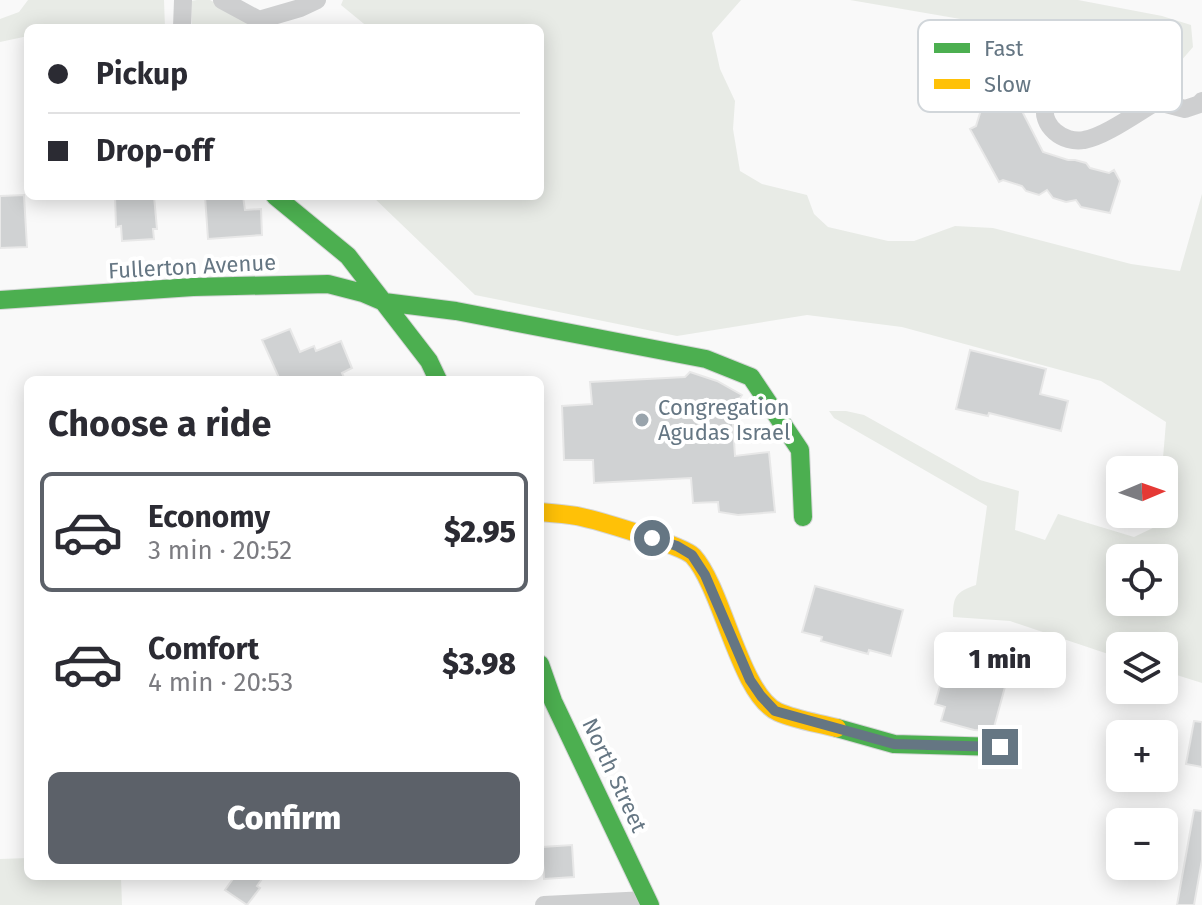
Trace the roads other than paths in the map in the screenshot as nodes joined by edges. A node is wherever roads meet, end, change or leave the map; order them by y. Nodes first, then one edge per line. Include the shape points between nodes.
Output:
1 (183, 0) edge
2 (222, 0) edge
3 (317, 0) edge
4 (182, 24) edge
5 (1202, 101) edge
6 (1182, 108) edge
7 (1046, 112) edge
8 (1139, 112) edge
9 (280, 200) edge
10 (0, 300) edge
11 (384, 302) junction
12 (436, 376) edge
13 (544, 512) edge
14 (803, 517) dead end
15 (544, 675) edge
16 (1000, 747) dead end
17 (649, 902) edge
18 (544, 905) edge

1 - 4 street
2 - 3 street via 259,20
5 - 6 street
7 - 8 street via 1059,136 1070,141 1095,137
9 - 11 street via 348,256
10 - 11 street, Fullerton Avenue via 328,284
11 - 12 street
11 - 14 street, Fullerton Avenue via 706,359 751,377 800,450
13 - 16 street via 577,516 692,555 750,680 775,711 894,744
15 - 17 street, North Street
17 - 18 street

